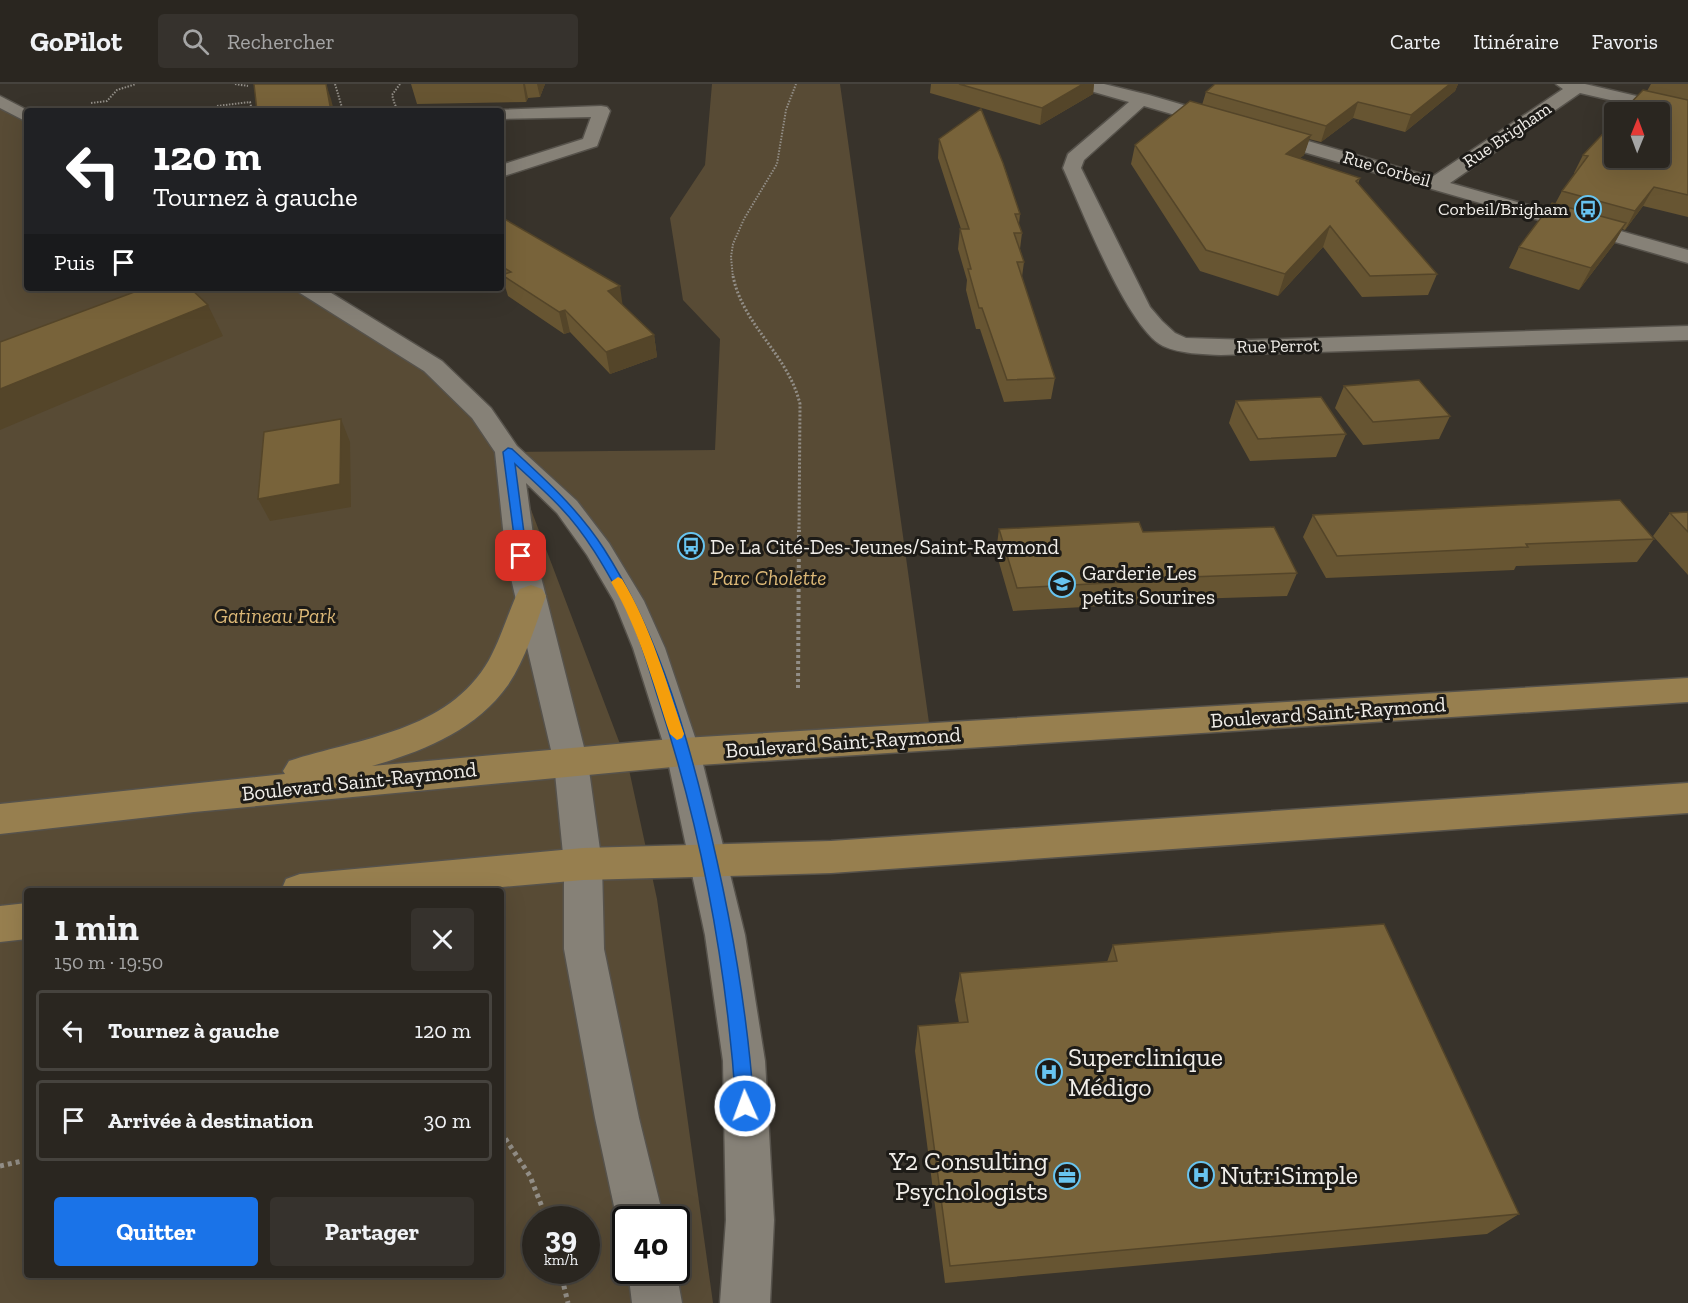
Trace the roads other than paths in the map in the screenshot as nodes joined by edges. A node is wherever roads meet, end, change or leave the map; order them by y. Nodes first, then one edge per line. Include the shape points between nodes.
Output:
1 (1086, 84) edge
2 (1571, 86) edge
3 (1143, 99) junction
4 (0, 101) edge
5 (1688, 113) edge
6 (504, 114) edge
7 (24, 115) edge
8 (504, 170) edge
9 (1437, 183) junction
10 (1688, 257) edge
11 (313, 291) edge
12 (1688, 333) edge
13 (508, 452) junction
14 (531, 596) junction
15 (1688, 690) edge
16 (683, 752) junction
17 (571, 763) junction
18 (195, 797) junction
19 (1688, 798) edge
20 (0, 819) edge
21 (710, 860) junction
22 (583, 864) junction
23 (329, 888) edge
24 (24, 921) edge
25 (0, 924) edge
26 (638, 1206) edge
27 (654, 1284) edge
28 (657, 1303) edge
29 (745, 1303) edge

1 - 3 street, Rue Corbeil
2 - 5 street
2 - 9 street, Rue Brigham
3 - 9 street, Rue Corbeil
3 - 12 street, Rue Perrot via 1075,158 1072,168 1139,308 1172,341 1204,347 1251,347
4 - 7 street
6 - 8 street via 601,111 591,142
9 - 10 street, Rue Corbeil
11 - 13 street via 433,366 482,413
13 - 14 street via 521,556
13 - 16 street via 567,507 599,550 629,601 649,648
14 - 17 street
14 - 18 main road via 495,677 475,701 445,724 362,755
15 - 16 main road, Boulevard Saint-Raymond
16 - 17 main road, Boulevard Saint-Raymond
16 - 21 street
17 - 18 main road, Boulevard Saint-Raymond
17 - 22 street
18 - 20 main road, Boulevard Saint-Raymond
19 - 21 main road via 831,856
21 - 22 main road
21 - 29 street via 744,1061 750,1220
22 - 23 main road
22 - 26 street via 584,949
24 - 25 main road
27 - 28 street

